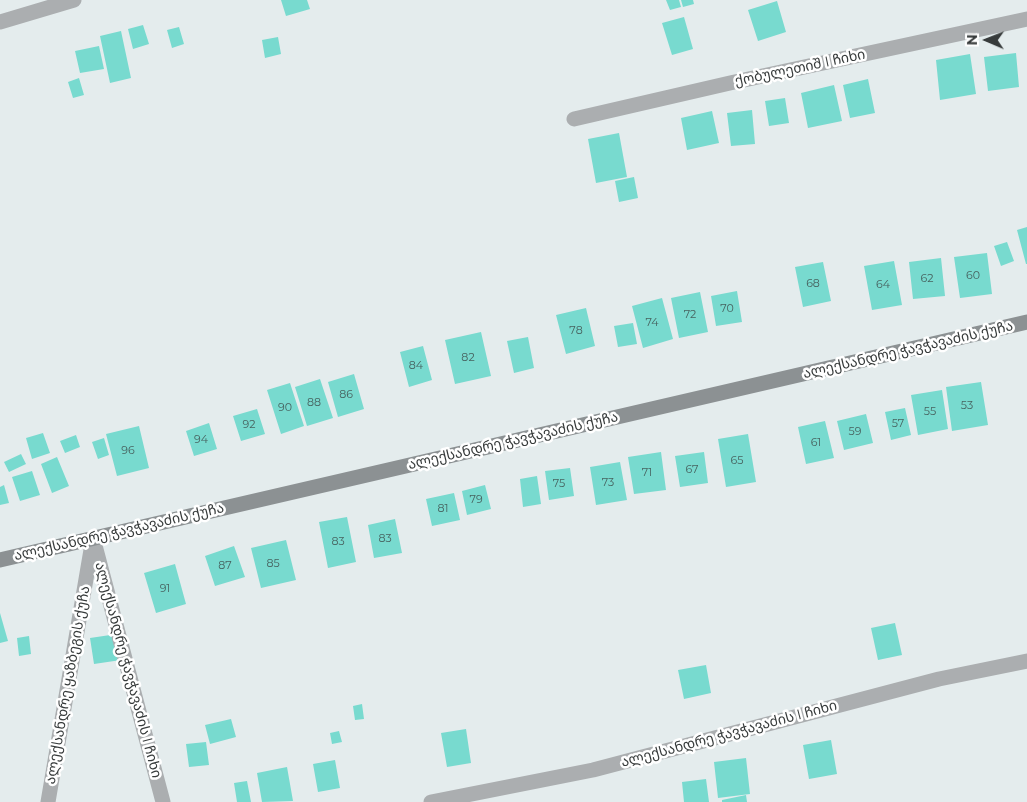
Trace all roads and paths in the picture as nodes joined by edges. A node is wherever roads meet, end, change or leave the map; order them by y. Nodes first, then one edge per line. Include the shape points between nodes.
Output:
1 (74, 0) edge
2 (1027, 19) edge
3 (0, 22) edge
4 (574, 119) dead end
5 (1027, 322) edge
6 (93, 538) junction
7 (0, 560) edge
8 (1027, 661) edge
9 (48, 802) edge
10 (163, 802) edge
11 (431, 802) edge

1 - 3 street
2 - 4 street, ქობულეთიშ I ჩიხი via 730,82
5 - 6 street, ალექსანდრე ჭავჭავაძის ქუჩა
6 - 7 street, ალექსანდრე ჭავჭავაძის ქუჩა
6 - 9 street, ალექსანდრე ყაზბეგის ქუჩა
6 - 10 street, ალექსანდრე ჭავჭავაძის I ჩიხი
8 - 11 street, ალექსანდრე ჭავჭავაძის I ჩიხი via 939,679 593,770

